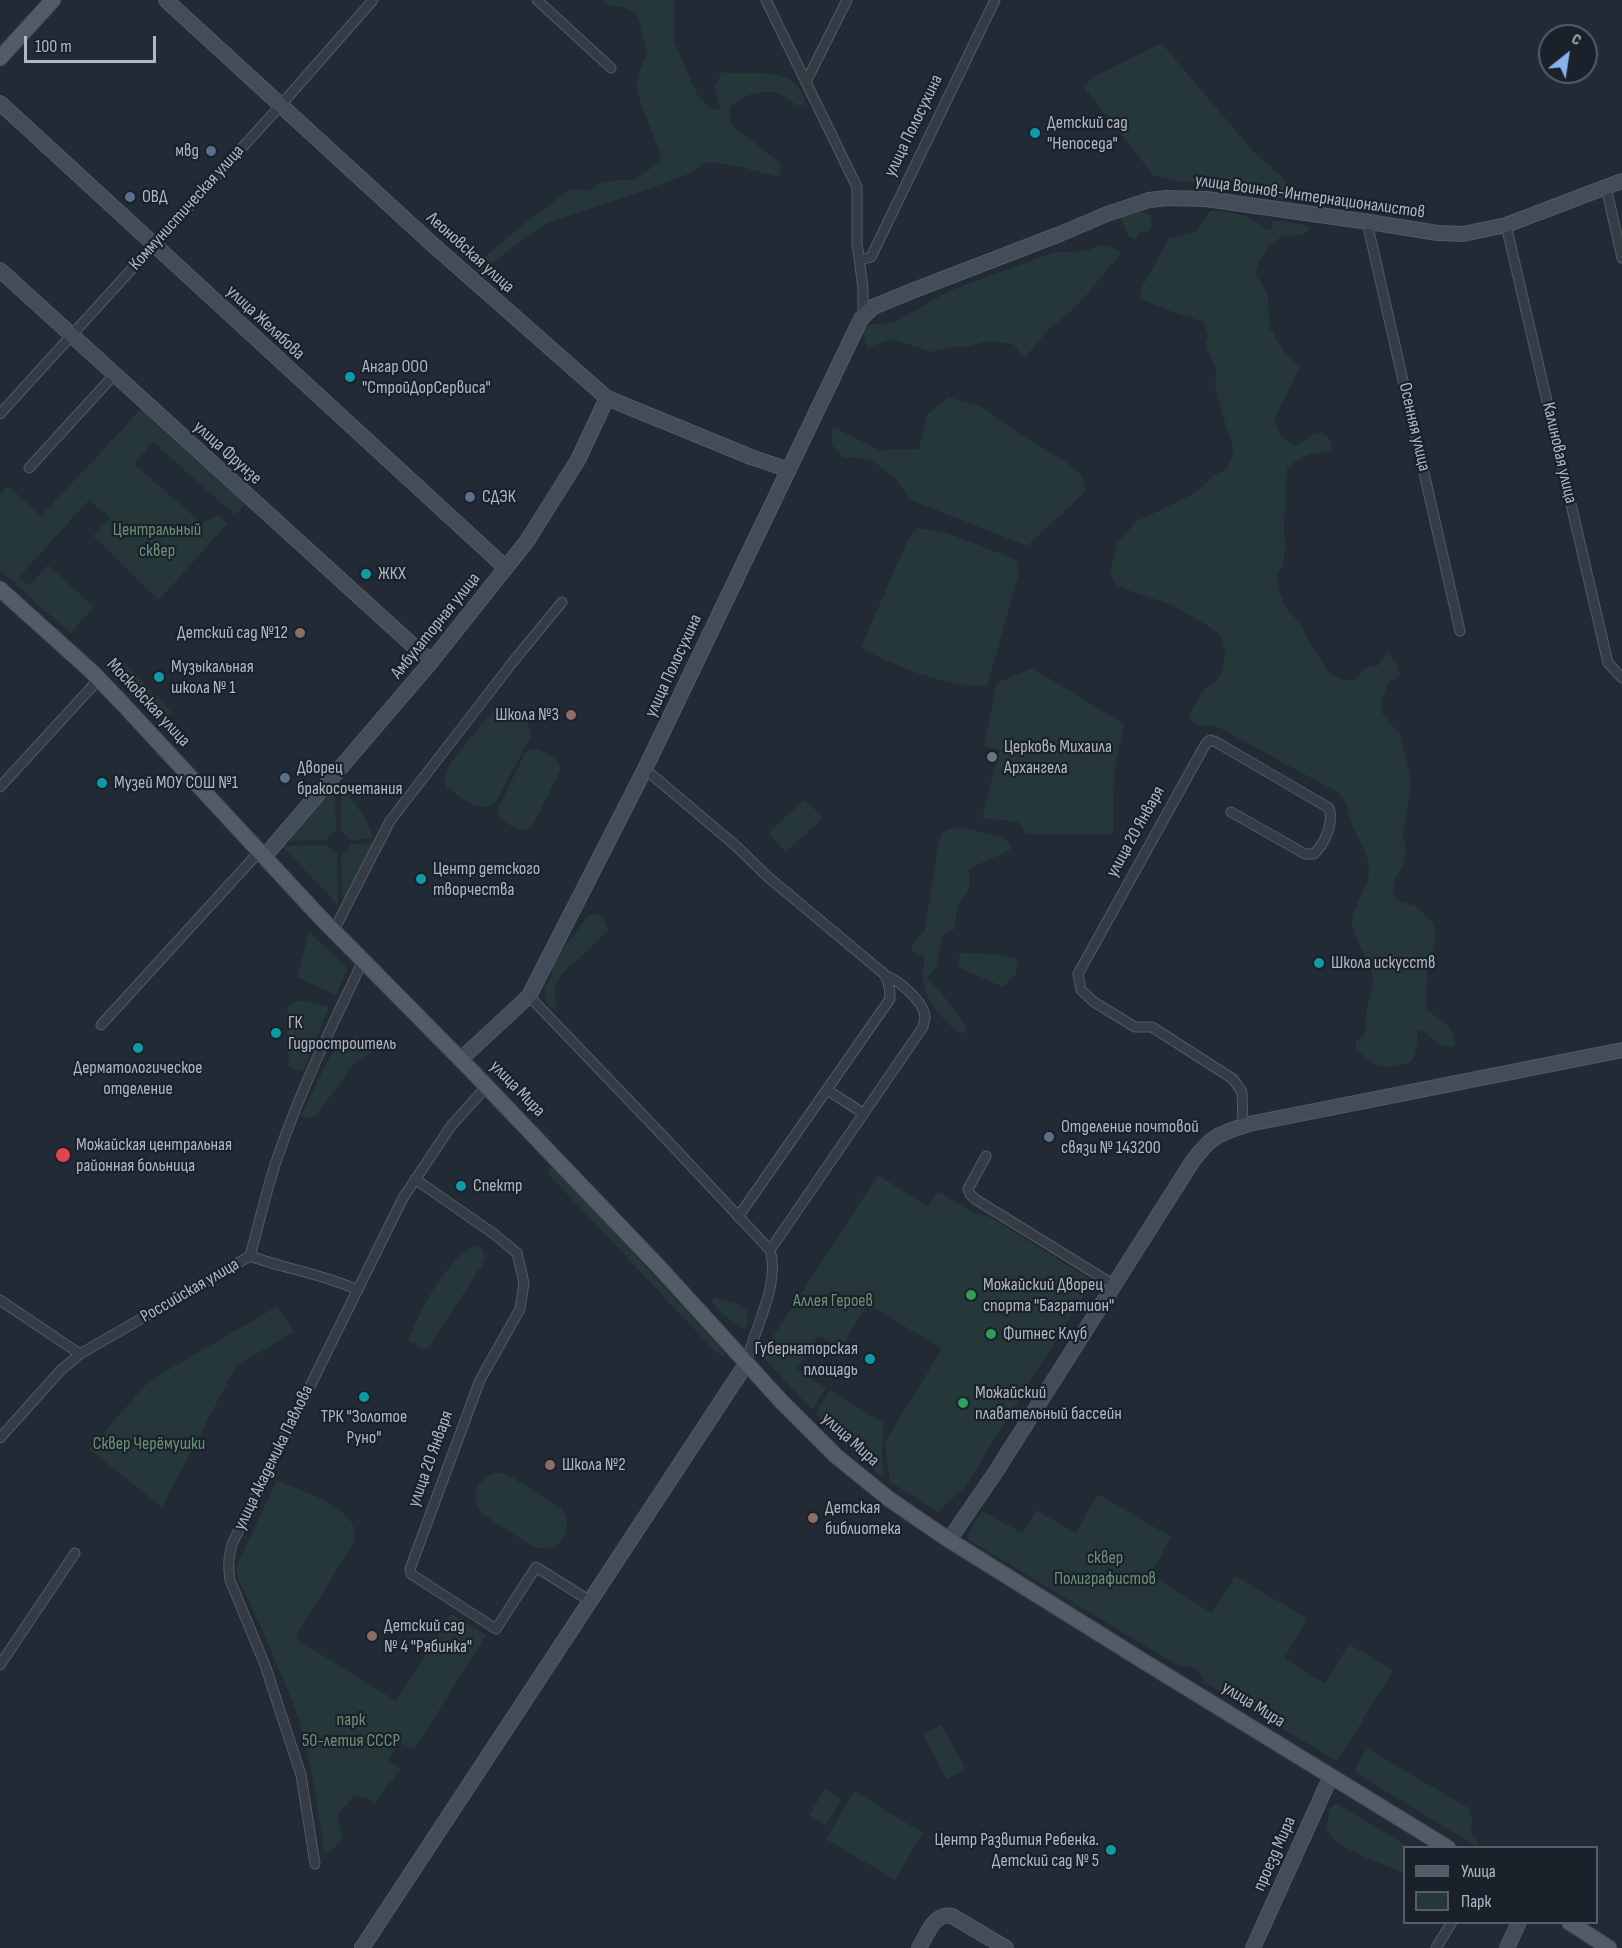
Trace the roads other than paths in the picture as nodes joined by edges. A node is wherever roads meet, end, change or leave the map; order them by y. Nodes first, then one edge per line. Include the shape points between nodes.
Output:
1 (53, 0) edge
2 (166, 0) edge
3 (374, 0) edge
4 (537, 0) edge
5 (766, 0) edge
6 (847, 0) edge
7 (995, 0) edge
8 (0, 58) edge
9 (611, 68) dead end
10 (806, 82) junction
11 (0, 104) edge
12 (280, 106) junction
13 (1622, 181) edge
14 (1606, 187) junction
15 (1369, 222) junction
16 (1506, 225) junction
17 (154, 244) junction
18 (1622, 258) edge
19 (860, 260) junction
20 (0, 270) edge
21 (863, 315) junction
22 (71, 336) junction
23 (114, 375) junction
24 (607, 398) junction
25 (0, 414) edge
26 (29, 468) dead end
27 (789, 470) junction
28 (506, 568) junction
29 (0, 589) edge
30 (562, 602) dead end
31 (1460, 631) dead end
32 (431, 662) junction
33 (1622, 678) edge
34 (99, 679) junction
35 (644, 771) junction
36 (0, 787) edge
37 (1231, 812) dead end
38 (262, 854) junction
39 (334, 930) junction
40 (363, 961) junction
41 (886, 976) junction
42 (529, 996) junction
43 (102, 1025) dead end
44 (1622, 1050) edge
45 (460, 1059) junction
46 (487, 1086) junction
47 (827, 1090) junction
48 (863, 1113) junction
49 (1243, 1126) junction
50 (986, 1156) dead end
51 (415, 1179) junction
52 (738, 1216) junction
53 (770, 1250) junction
54 (250, 1256) junction
55 (1114, 1285) junction
56 (358, 1290) junction
57 (0, 1300) edge
58 (80, 1354) junction
59 (746, 1364) junction
60 (0, 1438) edge
61 (949, 1540) junction
62 (75, 1553) dead end
63 (590, 1601) junction
64 (0, 1665) edge
65 (1331, 1776) junction
66 (1445, 1846) edge
67 (315, 1864) dead end
68 (1451, 1924) edge
69 (1519, 1924) edge
70 (1571, 1924) edge
71 (362, 1948) edge
72 (919, 1948) edge
73 (1006, 1948) edge
74 (1253, 1948) edge
75 (1436, 1948) edge
76 (1507, 1948) edge
77 (1610, 1948) edge

1 - 8 main road
2 - 12 street, Леоновская улица
3 - 12 street, Коммунистическая улица
4 - 9 street
5 - 10 street, улица Полосухина
6 - 10 street
7 - 19 street, улица Полосухина via 871,257
10 - 19 street, улица Полосухина via 857,188
11 - 17 street, улица Желябова
12 - 17 street, Коммунистическая улица
12 - 24 street, Леоновская улица
13 - 14 street, улица Воинов-Интернационалистов
14 - 16 street, улица Воинов-Интернационалистов
14 - 18 street
15 - 16 street, улица Воинов-Интернационалистов via 1445,234
15 - 21 street, улица Воинов-Интернационалистов via 1206,199 1149,201 912,291
15 - 31 street, Осенняя улица
16 - 33 street, Калиновая улица via 1608,663
17 - 22 street, Коммунистическая улица
17 - 28 street, улица Желябова
19 - 21 street, улица Полосухина
20 - 22 street, улица Фрунзе
21 - 27 street, улица Полосухина
22 - 23 street, улица Фрунзе
22 - 25 street, Коммунистическая улица
23 - 26 street
23 - 32 street, улица Фрунзе
24 - 27 street, Леоновская улица
24 - 28 street, Амбулаторная улица via 578,460
27 - 35 street, улица Полосухина
28 - 32 street, Амбулаторная улица
29 - 34 main road, Московская улица
30 - 39 street via 390,821
32 - 38 street, Амбулаторная улица
34 - 36 street
34 - 38 main road, Московская улица
35 - 41 street
35 - 42 street, улица Полосухина
37 - 49 street, улица 20 Января via 1305,854 1314,854 1327,837 1329,808 1209,740 1078,974 1081,990 1094,1002 1135,1027 1152,1026 1233,1079 1242,1092
38 - 39 main road, Московская улица
38 - 43 street, Амбулаторная улица
39 - 40 main road, улица Мира
40 - 45 main road, улица Мира
40 - 54 street, Российская улица via 291,1123
41 - 47 street via 890,999
41 - 48 street via 909,990 926,1018
42 - 45 street, улица Полосухина
42 - 52 street
44 - 49 street
45 - 46 main road, улица Мира
46 - 51 street, улица Академика Павлова via 451,1126
46 - 59 main road, улица Мира
47 - 48 street
47 - 52 street
48 - 53 street
49 - 55 street via 1221,1132 1202,1148
50 - 55 street via 968,1189 975,1199
51 - 56 street, улица Академика Павлова
51 - 63 street, улица 20 Января via 517,1253 524,1283 520,1309 480,1380 411,1574 496,1629 536,1567
52 - 53 street
53 - 59 street via 768,1293
54 - 56 street
54 - 58 street, Российская улица
55 - 61 street
56 - 67 street, улица Академика Павлова via 233,1542 228,1566 301,1775
57 - 58 street
58 - 60 street, Российская улица
59 - 61 main road, улица Мира via 836,1456
59 - 63 street
61 - 65 main road, улица Мира
62 - 64 street
63 - 71 street
65 - 66 main road, улица Мира
65 - 74 street, проезд Мира
68 - 75 street
69 - 76 street
70 - 77 main road
72 - 73 street via 938,1918 946,1915

